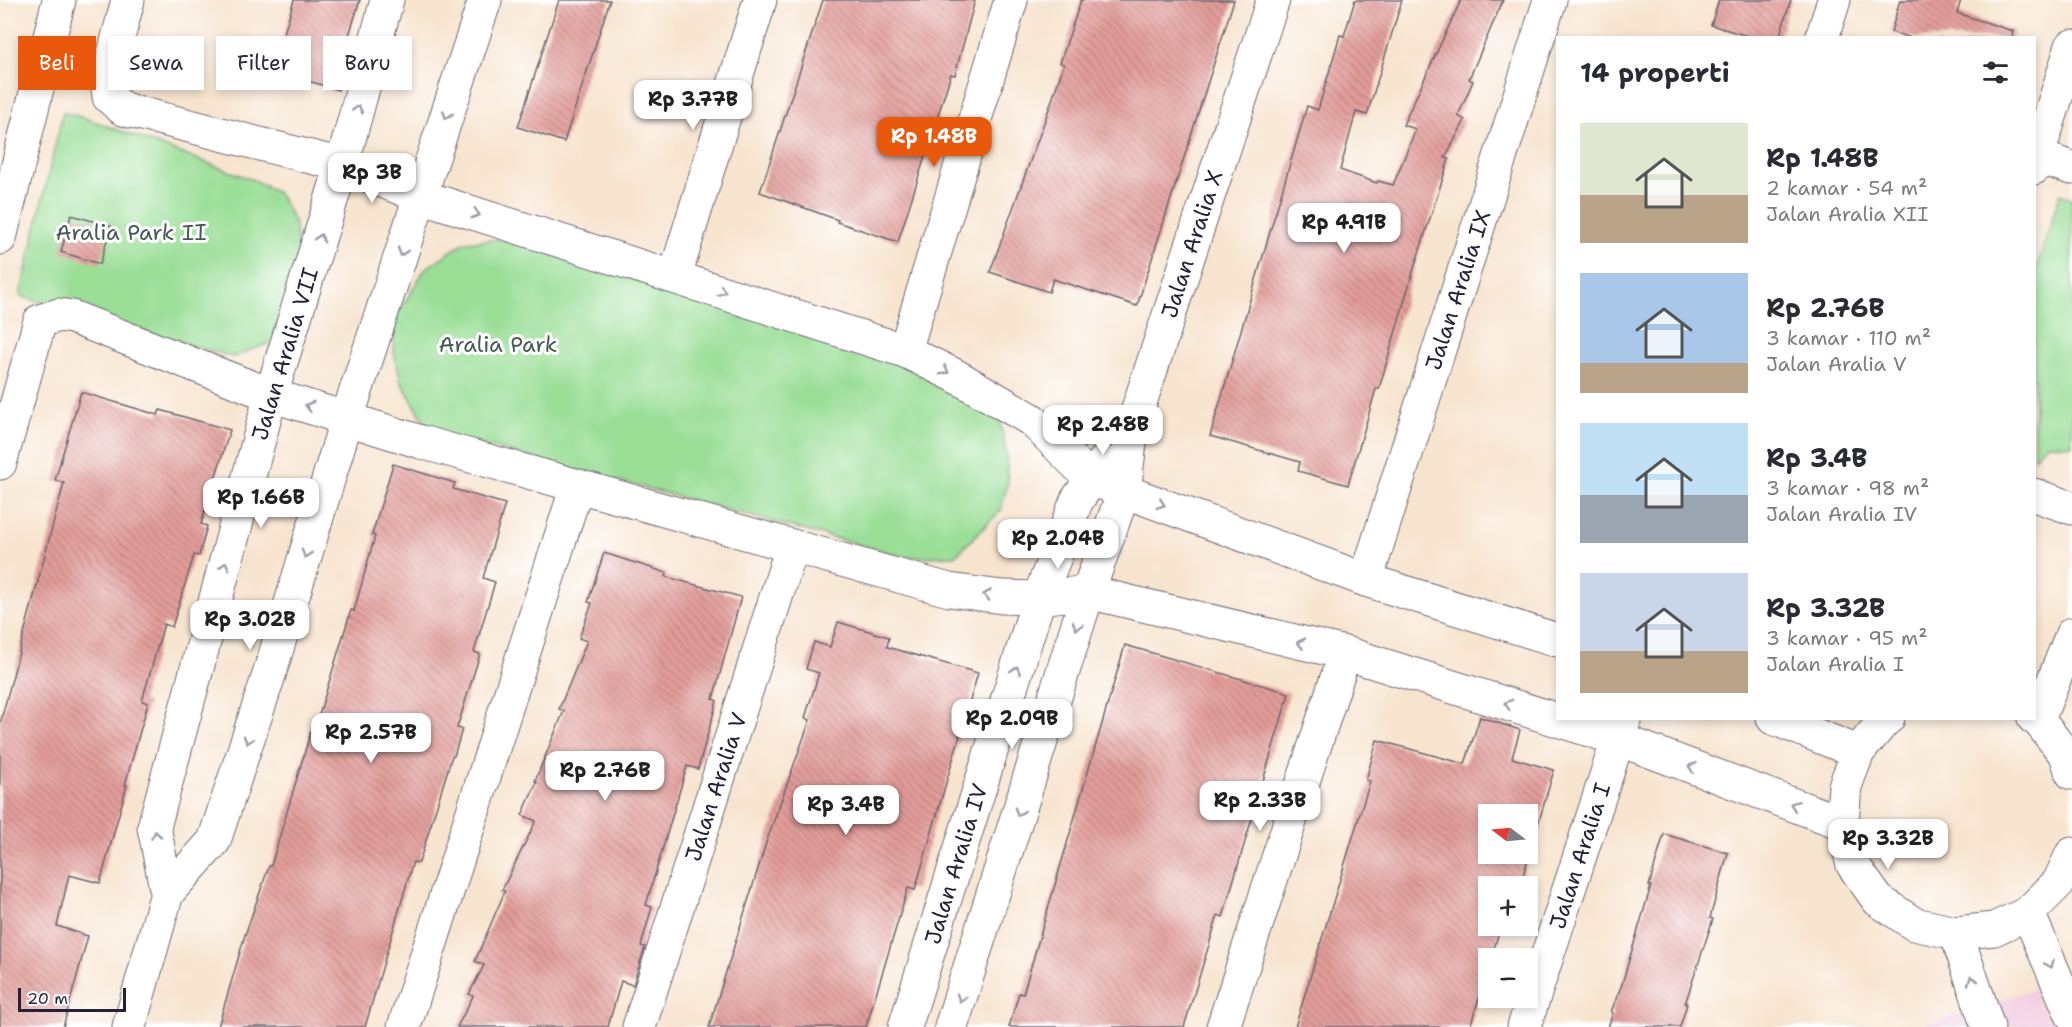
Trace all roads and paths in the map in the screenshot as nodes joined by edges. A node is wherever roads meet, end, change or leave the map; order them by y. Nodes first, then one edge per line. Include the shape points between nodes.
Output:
1 (58, 0) edge
2 (128, 0) edge
3 (387, 0) edge
4 (485, 0) edge
5 (760, 0) edge
6 (1011, 0) edge
7 (1273, 0) edge
8 (1550, 0) edge
9 (1834, 0) edge
10 (1823, 36) edge
11 (2072, 46) edge
12 (2036, 162) edge
13 (342, 165) junction
14 (2072, 168) edge
15 (420, 196) junction
16 (5, 200) edge
17 (0, 238) edge
18 (675, 276) junction
19 (905, 351) junction
20 (271, 395) junction
21 (347, 418) junction
22 (1132, 427) junction
23 (0, 463) edge
24 (1091, 479) junction
25 (577, 486) junction
26 (1124, 491) junction
27 (2036, 496) edge
28 (2072, 508) edge
29 (792, 547) junction
30 (1366, 580) junction
31 (1088, 592) junction
32 (1039, 598) junction
33 (2072, 634) edge
34 (1556, 640) edge
35 (1345, 653) junction
36 (1556, 711) edge
37 (2036, 719) edge
38 (1589, 720) edge
39 (1778, 720) edge
40 (1885, 720) edge
41 (1622, 729) edge
42 (1858, 752) junction
43 (2072, 773) edge
44 (1842, 823) junction
45 (2072, 854) edge
46 (167, 893) junction
47 (2028, 913) junction
48 (1956, 933) junction
49 (2072, 1015) edge
50 (129, 1027) edge
51 (404, 1027) edge
52 (639, 1027) edge
53 (905, 1027) edge
54 (951, 1027) edge
55 (1223, 1027) edge
56 (1524, 1027) edge
57 (1988, 1027) edge

1 - 16 street
2 - 13 street via 106,80 109,97 117,106
13 -> 3 street, Jalan Aralia VII
4 -> 15 street, Jalan Aralia VII
5 - 18 street
6 - 19 street
7 - 22 street, Jalan Aralia X
8 - 30 street, Jalan Aralia IX
9 - 10 street
11 - 12 street
12 - 14 street
13 - 15 street
20 -> 13 street, Jalan Aralia VII
15 -> 18 street
15 -> 21 street, Jalan Aralia VII
16 - 17 street
18 -> 19 street
19 -> 24 street via 1032,420
21 -> 20 street
20 - 23 street via 72,317 50,317 40,321
46 -> 20 street, Jalan Aralia VII via 154,827
21 - 25 street
21 -> 46 street, Jalan Aralia VII via 214,841
22 - 24 street, Jalan Aralia IV
22 - 26 street, Jalan Aralia X
24 - 26 street
24 - 32 street, Jalan Aralia IV via 1077,500
25 - 29 street
25 - 51 street
26 -> 30 street
26 - 31 street, Jalan Aralia X
27 - 28 street
32 -> 29 street via 949,590
29 - 52 street, Jalan Aralia V
30 - 34 street
31 - 32 street
35 -> 31 street
31 -> 54 street, Jalan Aralia X
53 -> 32 street, Jalan Aralia IV
33 - 37 street
36 -> 35 street
35 - 55 street
37 - 43 street via 2066,755
41 -> 38 street
39 - 42 street
40 - 42 street
44 -> 41 street
41 - 56 street, Jalan Aralia I
42 - 44 street via 1845,786
44 - 48 street via 1853,865 1878,900 1914,924
45 - 47 street via 2059,882
46 - 50 street, Jalan Aralia VII
47 - 48 street via 1994,929
47 -> 49 street
57 -> 48 street

